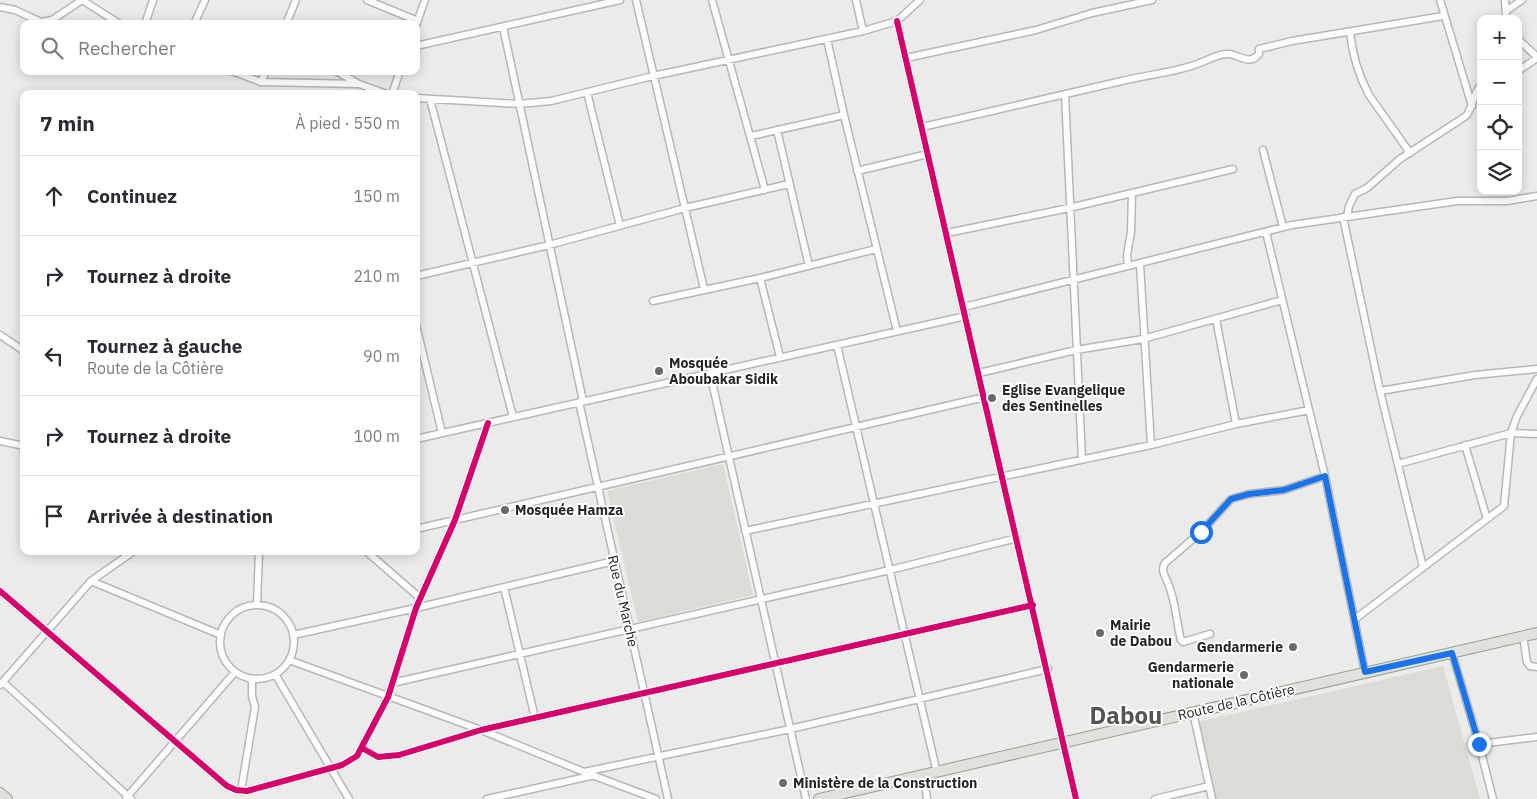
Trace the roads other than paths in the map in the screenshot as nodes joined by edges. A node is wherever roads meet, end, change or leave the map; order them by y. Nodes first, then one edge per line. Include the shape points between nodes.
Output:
1 (152, 0) edge
2 (205, 0) edge
3 (296, 0) edge
4 (367, 0) edge
5 (425, 0) edge
6 (620, 0) edge
7 (636, 0) edge
8 (712, 0) edge
9 (856, 0) edge
10 (920, 0) edge
11 (1152, 0) edge
12 (1440, 0) edge
13 (1505, 0) edge
14 (1522, 0) edge
15 (0, 7) edge
16 (1506, 15) edge
17 (1443, 16) junction
18 (37, 20) edge
19 (52, 20) edge
20 (114, 20) edge
21 (146, 20) edge
22 (196, 20) edge
23 (288, 20) edge
24 (410, 20) edge
25 (418, 20) edge
26 (898, 21) junction
27 (503, 27) junction
28 (863, 31) junction
29 (1350, 32) junction
30 (827, 39) junction
31 (1522, 43) edge
32 (420, 45) edge
33 (906, 58) junction
34 (1537, 58) edge
35 (730, 60) junction
36 (1522, 68) edge
37 (243, 75) edge
38 (264, 75) edge
39 (343, 75) edge
40 (399, 75) edge
41 (653, 76) junction
42 (261, 82) junction
43 (359, 84) junction
44 (376, 90) edge
45 (393, 90) edge
46 (1477, 91) edge
47 (587, 92) junction
48 (1065, 94) junction
49 (420, 98) edge
50 (430, 99) junction
51 (519, 104) junction
52 (1472, 108) junction
53 (844, 115) junction
54 (922, 127) junction
55 (777, 130) junction
56 (751, 136) junction
57 (1264, 150) dead end
58 (1410, 153) junction
59 (928, 154) junction
60 (1233, 168) dead end
61 (857, 171) junction
62 (789, 184) junction
63 (764, 190) junction
64 (1132, 193) junction
65 (1537, 196) edge
66 (685, 208) junction
67 (1069, 208) junction
68 (1345, 217) junction
69 (620, 226) junction
70 (1283, 227) junction
71 (1266, 232) junction
72 (947, 234) junction
73 (549, 245) junction
74 (876, 249) junction
75 (473, 262) junction
76 (1140, 264) junction
77 (809, 266) junction
78 (1128, 266) junction
79 (420, 275) edge
80 (760, 278) junction
81 (1073, 280) junction
82 (704, 289) junction
83 (1282, 300) junction
84 (653, 301) dead end
85 (964, 307) junction
86 (966, 316) junction
87 (1216, 318) junction
88 (897, 332) junction
89 (0, 335) edge
90 (1143, 340) junction
91 (420, 342) edge
92 (837, 345) junction
93 (20, 348) edge
94 (1076, 350) junction
95 (780, 358) junction
96 (1537, 369) edge
97 (710, 373) junction
98 (979, 373) junction
99 (1537, 379) edge
100 (1380, 391) junction
101 (984, 397) junction
102 (581, 402) junction
103 (1309, 410) junction
104 (513, 417) junction
105 (488, 423) junction
106 (1236, 424) junction
107 (856, 427) junction
108 (442, 433) junction
109 (1511, 433) junction
110 (1537, 434) edge
111 (420, 438) edge
112 (0, 442) edge
113 (20, 445) edge
114 (1150, 445) junction
115 (1465, 445) junction
116 (728, 456) junction
117 (1082, 459) junction
118 (1398, 464) junction
119 (1003, 475) junction
120 (1325, 476) junction
121 (598, 486) junction
122 (874, 503) junction
123 (1487, 519) junction
124 (455, 520) junction
125 (420, 528) edge
126 (745, 531) junction
127 (1017, 538) junction
128 (128, 555) edge
129 (259, 555) edge
130 (371, 555) edge
131 (614, 561) junction
132 (1423, 567) junction
133 (890, 570) junction
134 (91, 581) junction
135 (504, 587) junction
136 (0, 591) edge
137 (420, 598) junction
138 (760, 599) junction
139 (1033, 605) junction
140 (258, 606) junction
141 (416, 608) junction
142 (1355, 619) junction
143 (629, 628) junction
144 (48, 631) junction
145 (1537, 633) edge
146 (904, 634) junction
147 (1210, 634) dead end
148 (221, 635) junction
149 (293, 635) junction
150 (1523, 636) junction
151 (1452, 653) junction
152 (520, 654) junction
153 (289, 660) junction
154 (775, 664) junction
155 (1537, 667) edge
156 (1048, 669) junction
157 (235, 672) junction
158 (1365, 672) junction
159 (275, 674) junction
160 (252, 679) junction
161 (392, 683) junction
162 (1, 684) edge
163 (644, 694) junction
164 (388, 697) junction
165 (920, 699) junction
166 (1193, 712) junction
167 (535, 718) junction
168 (790, 729) junction
169 (480, 730) junction
170 (1537, 737) edge
171 (176, 742) junction
172 (1064, 742) junction
173 (1479, 744) junction
174 (362, 748) junction
175 (658, 757) junction
176 (330, 767) junction
177 (584, 772) junction
178 (937, 773) junction
179 (592, 775) junction
180 (924, 776) junction
181 (1210, 786) junction
182 (244, 791) junction
183 (0, 793) edge
184 (128, 798) edge
185 (7, 799) edge
186 (244, 799) edge
187 (349, 799) edge
188 (487, 799) edge
189 (656, 799) edge
190 (668, 799) edge
191 (806, 799) edge
192 (819, 799) edge
193 (926, 799) edge
194 (1076, 799) edge
195 (1155, 799) edge
196 (1212, 799) edge
197 (1493, 799) edge

1 - 21 street
2 - 22 street
3 - 23 street
4 - 24 street
5 - 25 street
6 - 27 street
7 - 41 street
8 - 35 street
9 - 28 street
10 - 26 street
11 - 33 street via 1036,30
12 - 17 street
13 - 16 street
14 - 16 street
15 - 18 street
17 - 29 street
17 - 52 street
19 - 20 street via 82,0
26 - 28 street
26 - 33 street
27 - 32 street
27 - 51 street, Rue du Marche
28 - 30 street
29 - 48 street via 1259,49 1256,58 1249,60 1221,54 1182,68
29 - 58 street via 1351,46 1364,85
30 - 35 street
30 - 53 street
31 - 34 street
33 - 54 street
34 - 36 street
35 - 41 street
35 - 56 street
37 - 42 street
38 - 42 street
39 - 43 street
40 - 45 street
41 - 47 street
41 - 66 street
42 - 43 street
43 - 44 street
46 - 52 street
47 - 51 street via 551,101
47 - 69 street
48 - 54 street
48 - 67 street
49 - 50 street
50 - 51 street
50 - 75 street
51 - 73 street, Rue du Marche
52 - 58 street via 1466,116
53 - 55 street
53 - 61 street
54 - 59 street
55 - 56 street
55 - 62 street
56 - 63 street
57 - 70 street
58 - 68 street via 1355,194
59 - 61 street
59 - 72 street
60 - 64 street
61 - 74 street
62 - 63 street
62 - 77 street
63 - 66 street
64 - 67 street
64 - 78 street
65 - 68 street via 1507,201 1457,201
66 - 69 street
66 - 82 street
67 - 72 street
67 - 81 street
68 - 70 street
68 - 100 street
69 - 73 street
70 - 71 street
71 - 76 street
71 - 83 street
72 - 85 street
73 - 75 street
73 - 102 street, Rue du Marche
74 - 77 street
74 - 88 street
75 - 79 street
75 - 104 street
76 - 78 street
76 - 90 street
77 - 80 street
78 - 81 street
80 - 82 street
80 - 95 street
81 - 85 street
81 - 94 street
82 - 84 street
83 - 87 street
83 - 103 street
85 - 86 street
86 - 88 street
86 - 98 street
87 - 90 street
87 - 106 street
88 - 92 street
89 - 93 street
90 - 94 street
90 - 114 street
91 - 108 street
92 - 95 street
92 - 107 street
94 - 98 street
94 - 117 street
95 - 97 street
96 - 100 street via 1475,375
97 - 102 street
97 - 116 street
98 - 101 street
99 - 109 street
100 - 118 street
101 - 107 street
101 - 119 street
102 - 104 street
102 - 121 street, Rue du Marche
103 - 106 street
103 - 120 street
104 - 105 street
105 - 108 street
105 - 124 street
106 - 114 street
107 - 116 street
107 - 122 street
108 - 111 street
109 - 110 street
109 - 115 street
109 - 123 street via 1504,506
112 - 113 street
114 - 117 street
115 - 118 street
115 - 123 street
116 - 121 street
116 - 126 street
117 - 119 street
118 - 132 street
119 - 122 street
119 - 127 street
120 - 142 street
120 - 147 street via 1284,490 1231,499 1162,567 1175,604 1181,640
121 - 124 street
121 - 131 street, Rue du Marche
122 - 126 street
122 - 133 street
123 - 132 street
124 - 125 street
124 - 137 street
126 - 138 street
127 - 133 street
127 - 139 street
128 - 134 street
129 - 140 street
130 - 137 street
131 - 135 street
131 - 143 street, Rue du Marche
132 - 142 street
133 - 138 street
133 - 146 street
134 - 144 street
134 - 148 street
135 - 141 street
135 - 152 street
136 - 144 street
137 - 141 street
138 - 143 street
138 - 154 street
139 - 146 street
139 - 156 street
140 - 148 street via 245,607 234,614 225,623
140 - 149 street via 281,614
141 - 149 street
141 - 161 street
142 - 158 street
143 - 152 street
143 - 163 street, Rue du Marche
144 - 162 street
144 - 171 street
145 - 150 main road, Route de la Côtière
146 - 154 street
146 - 165 street
148 - 157 street via 222,656
149 - 153 street
150 - 151 main road, Route de la Côtière
150 - 155 street via 1527,662
151 - 158 main road, Route de la Côtière
151 - 173 street
152 - 161 street
152 - 167 street
153 - 159 street
153 - 164 street
154 - 163 street
154 - 168 street
156 - 165 street
156 - 172 street
157 - 160 street
157 - 171 street
158 - 166 main road, Route de la Côtière
159 - 160 street
159 - 176 street
160 - 182 street via 255,707
161 - 164 street
162 - 184 street
163 - 167 street
163 - 175 street, Rue du Marche
164 - 169 street
164 - 174 street
165 - 168 street
165 - 178 street
166 - 172 main road, Route de la Côtière
166 - 181 street
167 - 169 street
168 - 175 street
168 - 191 street
169 - 174 street via 399,755 378,757
169 - 177 street
170 - 173 street
171 - 182 street via 227,786
171 - 184 street
172 - 178 main road, Route de la Côtière
172 - 194 street
173 - 197 street
174 - 176 street via 350,762
175 - 177 street
175 - 190 street, Rue du Marche
176 - 182 street
176 - 187 street
177 - 179 street
178 - 180 main road, Route de la Côtière
179 - 188 street
179 - 189 street
180 - 192 main road, Route de la Côtière
180 - 193 street
181 - 195 street
181 - 196 street
182 - 186 street
183 - 185 main road

